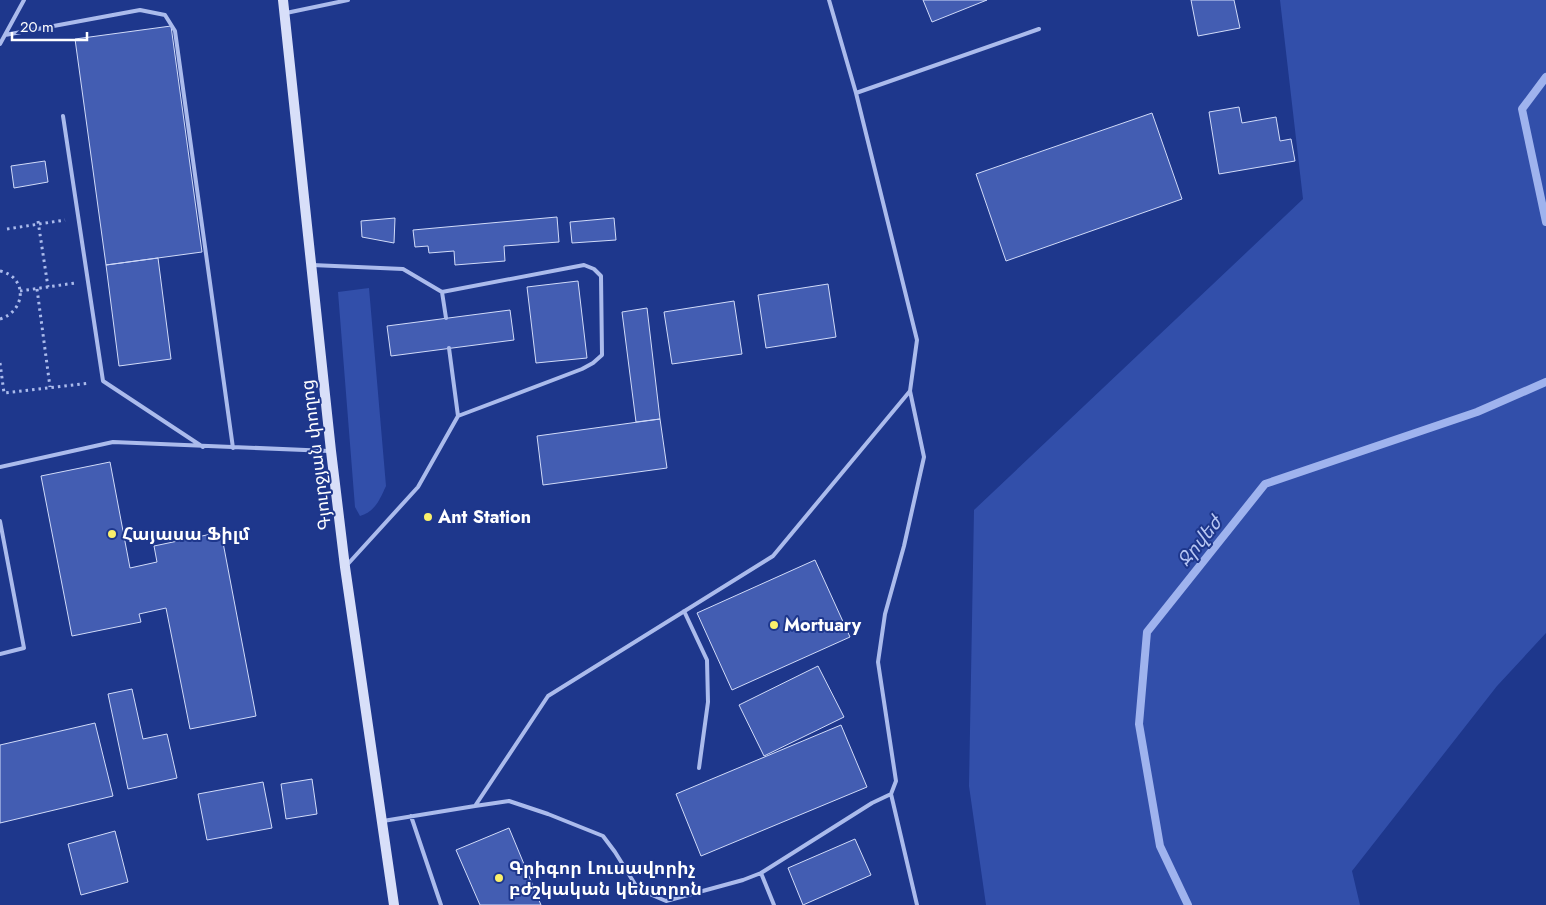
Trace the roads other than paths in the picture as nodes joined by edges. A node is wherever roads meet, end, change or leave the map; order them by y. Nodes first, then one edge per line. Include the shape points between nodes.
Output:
1 (24, 0) edge
2 (283, 0) edge
3 (348, 0) edge
4 (829, 0) edge
5 (284, 13) junction
6 (1039, 29) dead end
7 (5, 35) junction
8 (0, 44) edge
9 (856, 93) junction
10 (63, 116) dead end
11 (311, 264) junction
12 (442, 292) junction
13 (446, 318) dead end
14 (450, 348) dead end
15 (910, 391) junction
16 (458, 416) junction
17 (203, 446) junction
18 (233, 448) junction
19 (331, 452) junction
20 (0, 467) edge
21 (0, 521) edge
22 (346, 567) junction
23 (684, 611) junction
24 (0, 654) edge
25 (699, 768) dead end
26 (891, 794) junction
27 (475, 806) junction
28 (411, 816) junction
29 (383, 821) junction
30 (761, 873) junction
31 (394, 905) edge
32 (441, 905) edge
33 (774, 905) edge
34 (917, 905) edge

1 - 7 lane
2 - 5 main road, Գյուրջյան փողոց
3 - 5 lane
4 - 9 lane
5 - 11 main road, Գյուրջյան փողոց
6 - 9 lane
7 - 8 lane
7 - 18 lane via 140,10 164,14 175,31
9 - 15 lane via 917,340
10 - 17 lane via 103,381
11 - 12 lane via 403,269
11 - 19 main road, Գյուրջյան փողոց
12 - 13 lane
12 - 16 lane via 584,265 601,276 602,355 582,369
14 - 16 lane
15 - 23 lane via 772,556
15 - 26 lane via 924,457 885,614 878,662 896,781
16 - 22 lane via 418,487
17 - 18 lane
17 - 20 lane via 113,442
18 - 19 lane
19 - 22 main road, Գյուրջյան փողոց
21 - 24 lane via 24,648
22 - 29 main road, Գյուրջյան փողոց
23 - 25 lane via 707,660 708,702
23 - 27 lane via 548,696
26 - 30 lane
26 - 34 lane
27 - 28 lane
27 - 30 lane via 509,801 603,836 638,889 666,901
28 - 29 lane
28 - 32 lane
29 - 31 main road, Գյուրջյան փողոց
30 - 33 lane

